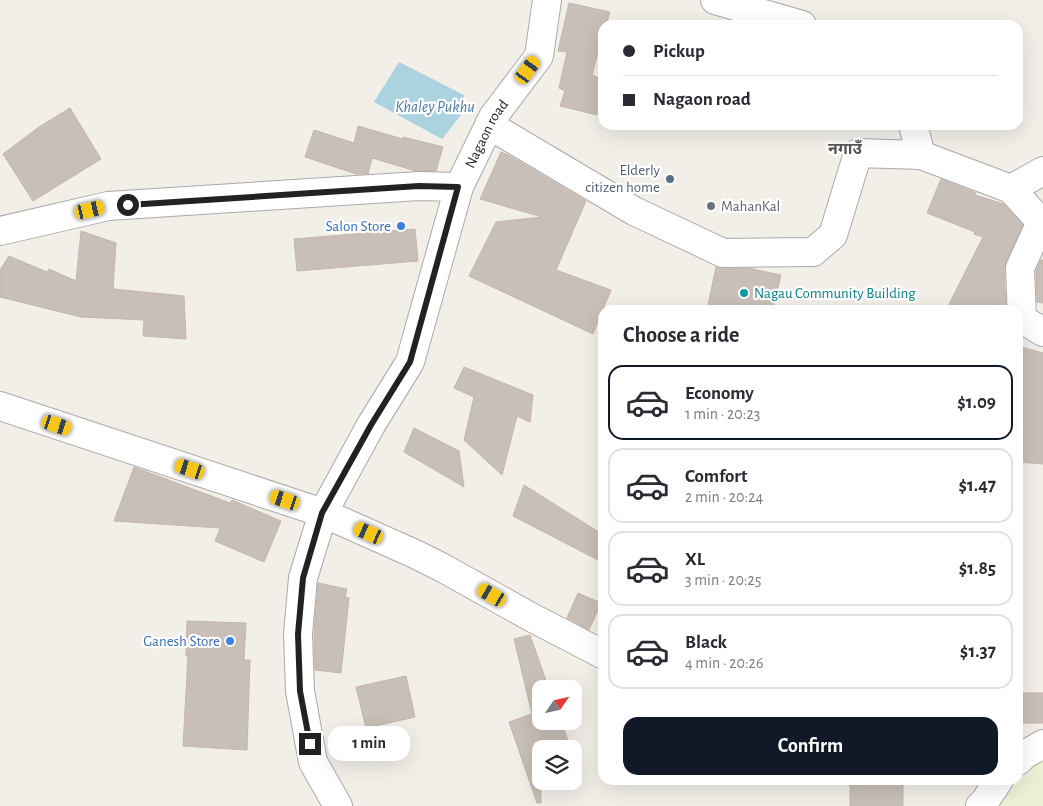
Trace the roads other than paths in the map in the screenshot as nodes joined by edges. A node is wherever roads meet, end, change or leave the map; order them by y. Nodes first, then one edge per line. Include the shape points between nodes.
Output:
1 (547, 0) edge
2 (715, 0) edge
3 (785, 20) edge
4 (489, 125) junction
5 (914, 130) edge
6 (920, 155) junction
7 (1043, 170) edge
8 (458, 187) junction
9 (1011, 189) junction
10 (0, 231) edge
11 (1021, 305) edge
12 (1023, 320) edge
13 (1043, 332) edge
14 (0, 406) edge
15 (322, 513) junction
16 (598, 652) edge
17 (1043, 744) edge
18 (1023, 756) edge
19 (996, 785) edge
20 (338, 806) edge
21 (980, 806) edge

1 - 4 street, Nagaon road via 539,56
2 - 3 street
4 - 6 street via 634,211 723,253 813,252 834,235 858,153
4 - 8 street, Nagaon road
5 - 6 street
6 - 9 street
7 - 9 street
8 - 10 street via 419,186 108,206
8 - 15 street, Nagaon road via 410,362
9 - 11 street via 1041,222 1020,268
12 - 13 street
14 - 15 street
15 - 16 street via 443,568
15 - 20 street, Nagaon road via 303,578 298,634 300,691 314,762
17 - 18 street
19 - 21 street

